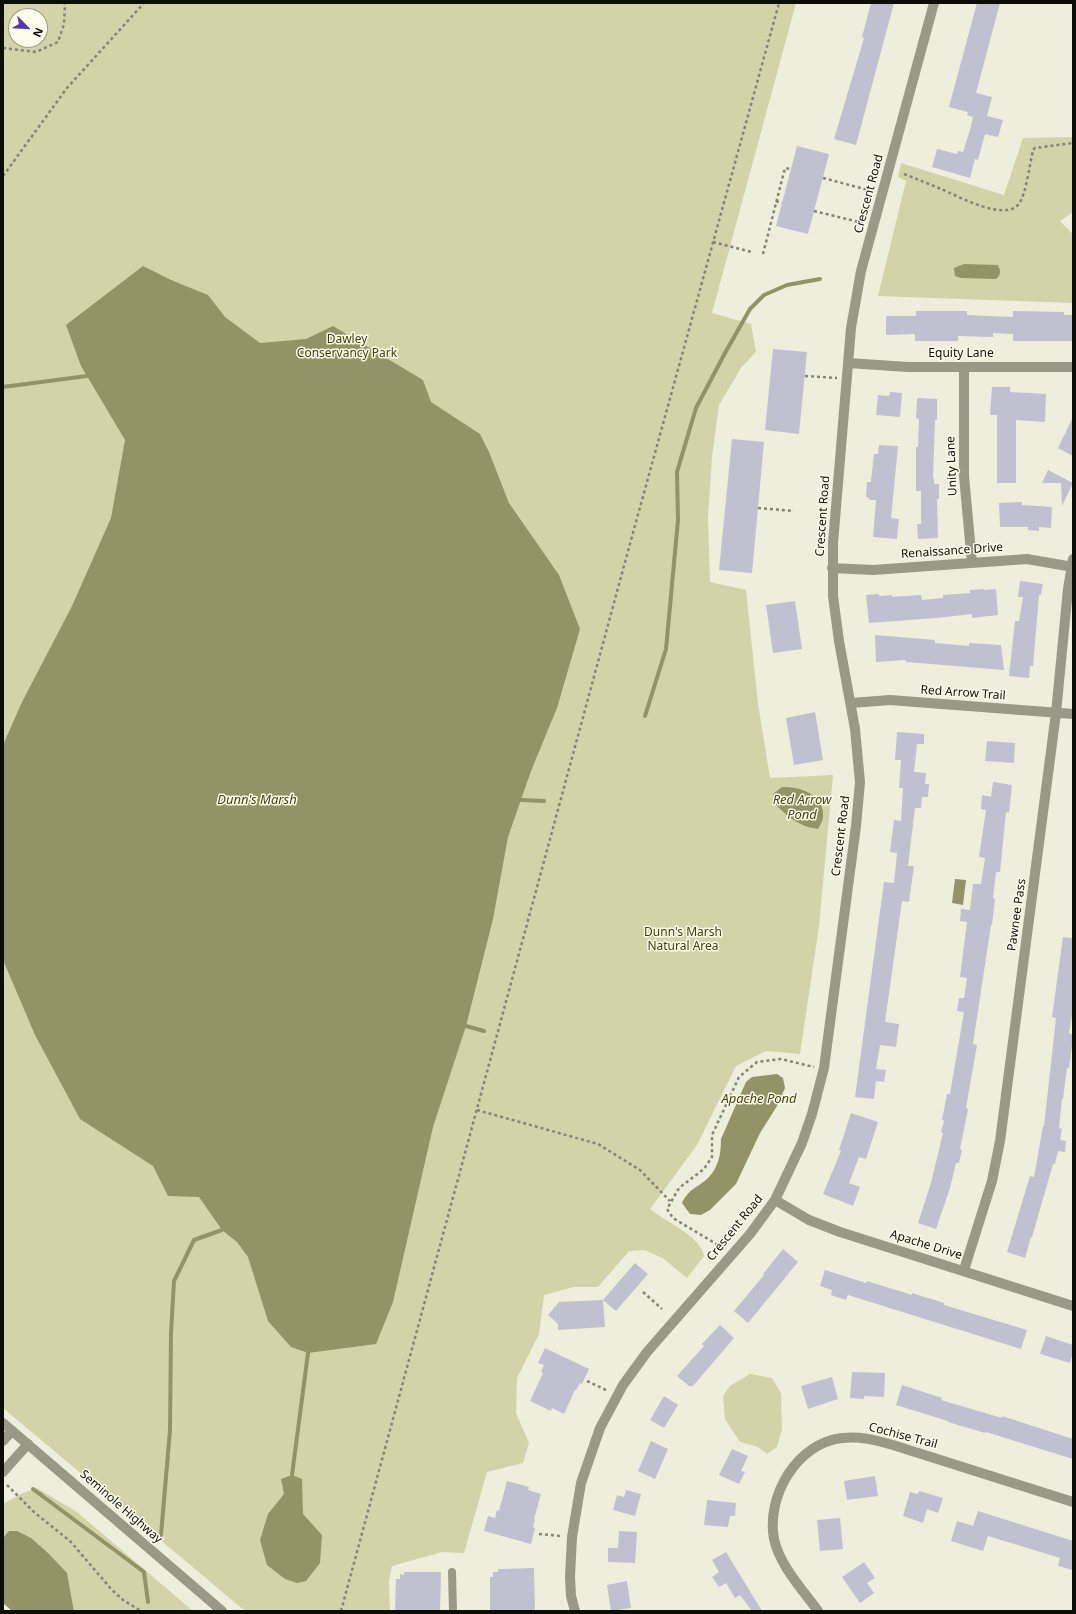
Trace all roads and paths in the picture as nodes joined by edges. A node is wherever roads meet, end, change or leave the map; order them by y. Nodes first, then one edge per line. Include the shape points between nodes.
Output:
1 (65, 3) edge
2 (144, 3) edge
3 (779, 3) edge
4 (934, 3) edge
5 (3, 48) edge
6 (1073, 143) edge
7 (791, 169) dead end
8 (904, 174) dead end
9 (3, 176) edge
10 (823, 178) dead end
11 (882, 193) junction
12 (776, 201) junction
13 (782, 203) dead end
14 (814, 211) dead end
15 (873, 226) junction
16 (713, 242) junction
17 (752, 252) dead end
18 (763, 254) dead end
19 (848, 363) junction
20 (964, 367) junction
21 (1073, 367) edge
22 (805, 376) dead end
23 (847, 379) junction
24 (758, 508) dead end
25 (794, 511) dead end
26 (972, 563) junction
27 (1072, 564) edge
28 (832, 568) junction
29 (851, 703) junction
30 (1056, 713) junction
31 (1073, 714) edge
32 (824, 1068) junction
33 (477, 1110) junction
34 (775, 1200) junction
35 (670, 1201) junction
36 (731, 1255) junction
37 (964, 1270) junction
38 (643, 1292) dead end
39 (1073, 1306) edge
40 (662, 1308) dead end
41 (587, 1381) dead end
42 (617, 1395) junction
43 (3, 1423) edge
44 (12, 1431) junction
45 (3, 1441) edge
46 (28, 1444) junction
47 (3, 1472) edge
48 (6, 1486) dead end
49 (1073, 1502) edge
50 (539, 1534) dead end
51 (572, 1537) junction
52 (452, 1572) dead end
53 (141, 1611) edge
54 (222, 1611) edge
55 (341, 1611) edge
56 (453, 1611) edge
57 (575, 1611) edge
58 (818, 1611) edge

1 - 5 path via 64,24 58,42 36,52
2 - 9 path via 67,88
3 - 16 path
4 - 11 street, Crescent Road
6 - 8 path via 1035,148 1023,196 1015,207 1001,210 985,208
7 - 12 path via 785,168
10 - 11 path
11 - 15 street, Crescent Road
12 - 13 path
12 - 18 path
14 - 15 path
15 - 19 street, Crescent Road via 858,285
16 - 17 path
16 - 33 path
19 - 20 street, Equity Lane
19 - 23 street, Crescent Road
20 - 21 street, Equity Lane
20 - 26 street, Unity Lane via 964,476
22 - 23 path
23 - 28 street, Crescent Road
24 - 25 path
26 - 27 street, Renaissance Drive via 1027,559
26 - 28 street, Renaissance Drive via 873,570
27 - 30 street, Pawnee Pass
28 - 29 street, Crescent Road via 839,641
29 - 30 street, Red Arrow Trail via 890,700
29 - 32 street, Crescent Road via 858,746 860,782
30 - 31 street, Red Arrow Trail
30 - 37 street, Pawnee Pass via 1000,1141 992,1181
32 - 34 street, Crescent Road via 802,1143
32 - 35 path via 781,1059 757,1062 739,1077 712,1135 712,1156 704,1169 679,1188
33 - 35 path via 598,1144 640,1170
33 - 55 path
34 - 36 street, Crescent Road
34 - 37 street, Apache Drive via 810,1220 840,1232
35 - 36 path via 667,1209 673,1218 718,1244
36 - 42 street, Crescent Road via 646,1352
37 - 39 street, Apache Drive
38 - 40 path
41 - 42 path
42 - 51 street, Crescent Road via 589,1457 581,1483
43 - 44 street, Seminole Highway
44 - 45 street
44 - 46 street, Seminole Highway
46 - 47 street
46 - 54 street, Seminole Highway
48 - 53 path via 70,1541 122,1600
49 - 58 street, Cochise Trail via 867,1438 841,1438 820,1445 789,1473 779,1492 774,1516 774,1538 782,1562
50 - 51 path
51 - 57 street, Crescent Road via 570,1577
52 - 56 lane

